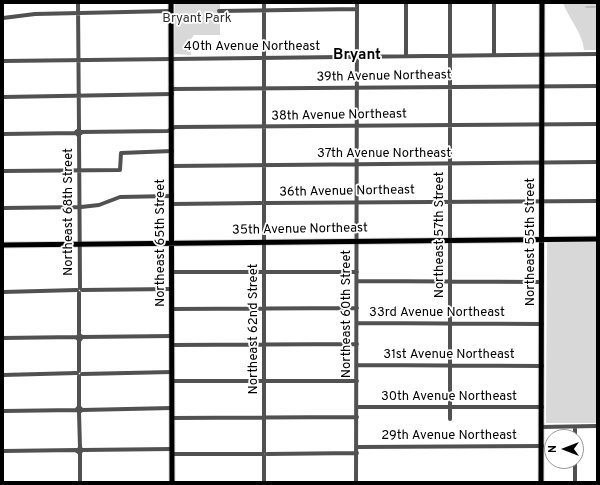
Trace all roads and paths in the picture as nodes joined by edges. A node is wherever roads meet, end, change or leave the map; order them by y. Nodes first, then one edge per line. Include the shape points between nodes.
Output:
1 (78, 3) edge
2 (171, 3) edge
3 (264, 3) edge
4 (357, 3) edge
5 (406, 3) edge
6 (450, 3) edge
7 (494, 3) edge
8 (542, 3) edge
9 (357, 9) junction
10 (264, 10) junction
11 (171, 11) junction
12 (220, 11) dead end
13 (78, 13) junction
14 (3, 18) edge
15 (542, 54) junction
16 (450, 55) junction
17 (494, 55) junction
18 (597, 55) edge
19 (357, 56) junction
20 (406, 56) junction
21 (264, 57) junction
22 (172, 58) junction
23 (3, 60) edge
24 (79, 60) junction
25 (450, 86) junction
26 (542, 86) junction
27 (597, 86) edge
28 (264, 88) junction
29 (357, 88) junction
30 (172, 91) junction
31 (79, 96) junction
32 (3, 97) edge
33 (597, 124) edge
34 (450, 125) junction
35 (542, 125) junction
36 (357, 126) junction
37 (264, 127) junction
38 (172, 129) junction
39 (79, 133) junction
40 (3, 134) edge
41 (172, 152) junction
42 (597, 162) edge
43 (450, 163) junction
44 (542, 163) junction
45 (264, 164) junction
46 (357, 164) junction
47 (172, 166) junction
48 (79, 170) junction
49 (3, 172) edge
50 (172, 196) junction
51 (542, 201) junction
52 (597, 201) edge
53 (357, 202) junction
54 (450, 202) junction
55 (264, 203) junction
56 (172, 204) junction
57 (79, 207) junction
58 (3, 208) edge
59 (542, 239) junction
60 (597, 239) edge
61 (357, 240) junction
62 (450, 240) junction
63 (172, 242) junction
64 (263, 242) junction
65 (79, 244) junction
66 (3, 245) edge
67 (172, 272) junction
68 (357, 272) junction
69 (264, 273) junction
70 (357, 281) junction
71 (450, 282) junction
72 (542, 282) junction
73 (172, 289) junction
74 (80, 290) junction
75 (3, 292) edge
76 (264, 308) junction
77 (357, 308) junction
78 (172, 309) junction
79 (357, 323) junction
80 (450, 324) junction
81 (542, 324) junction
82 (172, 336) junction
83 (79, 337) junction
84 (3, 338) edge
85 (357, 344) junction
86 (172, 345) junction
87 (264, 345) junction
88 (357, 365) junction
89 (450, 365) junction
90 (542, 366) junction
91 (172, 372) junction
92 (79, 373) junction
93 (3, 375) edge
94 (172, 381) junction
95 (264, 381) junction
96 (357, 381) junction
97 (357, 407) junction
98 (450, 407) junction
99 (542, 407) junction
100 (172, 408) junction
101 (79, 410) junction
102 (3, 411) edge
103 (264, 417) junction
104 (357, 417) junction
105 (172, 418) junction
106 (450, 419) dead end
107 (542, 426) junction
108 (597, 426) edge
109 (575, 427) joint
110 (542, 446) junction
111 (357, 447) junction
112 (80, 450) junction
113 (3, 451) edge
114 (172, 452) junction
115 (357, 453) junction
116 (264, 454) junction
117 (575, 469) edge
118 (80, 482) edge
119 (172, 482) edge
120 (264, 482) edge
121 (356, 482) edge
122 (542, 482) edge
123 (575, 482) edge

1 - 13 street, Northeast 68th Street
2 - 11 main road, Northeast 65th Street
3 - 10 street, Northeast 62nd Street
4 - 9 street, Northeast 60th Street
5 - 20 street
6 - 16 street, Northeast 57th Street
7 - 17 street
8 - 15 main road, Northeast 55th Street
9 - 10 street
9 - 19 street, Northeast 60th Street
10 - 12 street
10 - 21 street, Northeast 62nd Street
11 - 13 street
11 - 22 main road, Northeast 65th Street
13 - 14 street
13 - 24 street, Northeast 68th Street
15 - 17 street, 40th Avenue Northeast
15 - 18 street, 40th Avenue Northeast
15 - 26 main road, Northeast 55th Street
16 - 17 street, 40th Avenue Northeast
16 - 20 street, 40th Avenue Northeast
16 - 25 street, Northeast 57th Street
19 - 20 street, 40th Avenue Northeast
19 - 21 street, 40th Avenue Northeast
19 - 29 street, Northeast 60th Street
21 - 22 street, 40th Avenue Northeast
21 - 28 street, Northeast 62nd Street
22 - 24 street, 40th Avenue Northeast
22 - 30 main road, Northeast 65th Street
23 - 24 street, 40th Avenue Northeast
24 - 31 street, Northeast 68th Street
25 - 26 street, 39th Avenue Northeast
25 - 29 street, 39th Avenue Northeast
25 - 34 street, Northeast 57th Street
26 - 27 street, 39th Avenue Northeast
26 - 35 main road, Northeast 55th Street
28 - 29 street, 39th Avenue Northeast
28 - 30 street, 39th Avenue Northeast
28 - 37 street, Northeast 62nd Street
29 - 36 street, Northeast 60th Street
30 - 31 street, 39th Avenue Northeast
30 - 38 main road, Northeast 65th Street
31 - 32 street, 39th Avenue Northeast
31 - 39 street, Northeast 68th Street
33 - 35 street, 38th Avenue Northeast
34 - 35 street, 38th Avenue Northeast
34 - 36 street, 38th Avenue Northeast
34 - 43 street, Northeast 57th Street
35 - 44 main road, Northeast 55th Street
36 - 37 street, 38th Avenue Northeast
36 - 46 street, Northeast 60th Street
37 - 38 street, 38th Avenue Northeast
37 - 45 street, Northeast 62nd Street
38 - 39 street, 38th Avenue Northeast
38 - 41 main road, Northeast 65th Street
39 - 40 street, 38th Avenue Northeast
39 - 48 street, Northeast 68th Street
41 - 47 main road, Northeast 65th Street
41 - 48 street via 121,153 120,170
42 - 44 street, 37th Avenue Northeast
43 - 44 street, 37th Avenue Northeast
43 - 46 street, 37th Avenue Northeast
43 - 54 street, Northeast 57th Street
44 - 51 main road, Northeast 55th Street
45 - 46 street, 37th Avenue Northeast
45 - 47 street, 37th Avenue Northeast
45 - 55 street, Northeast 62nd Street
46 - 53 street, Northeast 60th Street
47 - 50 main road, Northeast 65th Street
48 - 49 street
48 - 57 street, Northeast 68th Street
50 - 56 main road, Northeast 65th Street
50 - 57 street via 125,196 99,205
51 - 52 street, 36th Avenue Northeast
51 - 54 street, 36th Avenue Northeast
51 - 59 main road, Northeast 55th Street
53 - 54 street, 36th Avenue Northeast
53 - 55 street, 36th Avenue Northeast
53 - 61 street, Northeast 60th Street
54 - 62 street, Northeast 57th Street
55 - 56 street, 36th Avenue Northeast
55 - 64 street, Northeast 62nd Street
56 - 63 main road, Northeast 65th Street
57 - 58 street
57 - 65 street, Northeast 68th Street
59 - 60 main road, 35th Avenue Northeast
59 - 62 main road, 35th Avenue Northeast
59 - 72 main road, Northeast 55th Street
61 - 62 main road, 35th Avenue Northeast
61 - 64 main road, 35th Avenue Northeast
61 - 68 street, Northeast 60th Street
62 - 71 street, Northeast 57th Street
63 - 64 main road, 35th Avenue Northeast
63 - 65 main road, 35th Avenue Northeast
63 - 67 main road, Northeast 65th Street
64 - 69 street, Northeast 62nd Street
65 - 66 main road, 35th Avenue Northeast
65 - 74 street, Northeast 68th Street
67 - 69 street
67 - 73 main road, Northeast 65th Street
68 - 69 street
68 - 70 street, Northeast 60th Street
69 - 76 street, Northeast 62nd Street
70 - 71 street
70 - 77 street, Northeast 60th Street
71 - 72 street
71 - 80 street, Northeast 57th Street
72 - 81 main road, Northeast 55th Street
73 - 74 street
73 - 78 main road, Northeast 65th Street
74 - 75 street
74 - 83 street, Northeast 68th Street
76 - 77 street, 33rd Avenue Northeast
76 - 78 street, 33rd Avenue Northeast
76 - 87 street, Northeast 62nd Street
77 - 79 street, Northeast 60th Street
78 - 82 main road, Northeast 65th Street
79 - 80 street, 33rd Avenue Northeast
79 - 85 street, Northeast 60th Street
80 - 81 street, 33rd Avenue Northeast
80 - 89 street, Northeast 57th Street
81 - 90 main road, Northeast 55th Street
82 - 83 street
82 - 86 main road, Northeast 65th Street
83 - 84 street
83 - 92 street, Northeast 68th Street
85 - 87 street
85 - 88 street, Northeast 60th Street
86 - 87 street
86 - 91 main road, Northeast 65th Street
87 - 95 street, Northeast 62nd Street
88 - 89 street, 31st Avenue Northeast
88 - 96 street, Northeast 60th Street
89 - 90 street, 31st Avenue Northeast
89 - 98 street, Northeast 57th Street
90 - 99 main road, Northeast 55th Street
91 - 92 street
91 - 94 main road, Northeast 65th Street
92 - 93 street
92 - 101 street, Northeast 68th Street
94 - 95 street
94 - 100 main road, Northeast 65th Street
95 - 96 street
95 - 103 street, Northeast 62nd Street
96 - 97 street, Northeast 60th Street
97 - 98 street, 30th Avenue Northeast
97 - 104 street, Northeast 60th Street
98 - 99 street, 30th Avenue Northeast
98 - 106 street, Northeast 57th Street
99 - 107 main road, Northeast 55th Street
100 - 101 street
100 - 105 main road, Northeast 65th Street
101 - 102 street
101 - 112 street, Northeast 68th Street
103 - 104 street
103 - 105 street
103 - 116 street, Northeast 62nd Street
104 - 111 street, Northeast 60th Street
105 - 114 main road, Northeast 65th Street
107 - 109 street
107 - 110 main road, Northeast 55th Street
108 - 109 street
110 - 111 street, 29th Avenue Northeast
110 - 122 main road, Northeast 55th Street
111 - 115 street, Northeast 60th Street
112 - 113 street
112 - 114 street
112 - 118 street, Northeast 68th Street
114 - 116 street
114 - 119 main road, Northeast 65th Street
115 - 116 street
115 - 121 street, Northeast 60th Street
116 - 120 street, Northeast 62nd Street
117 - 123 street

